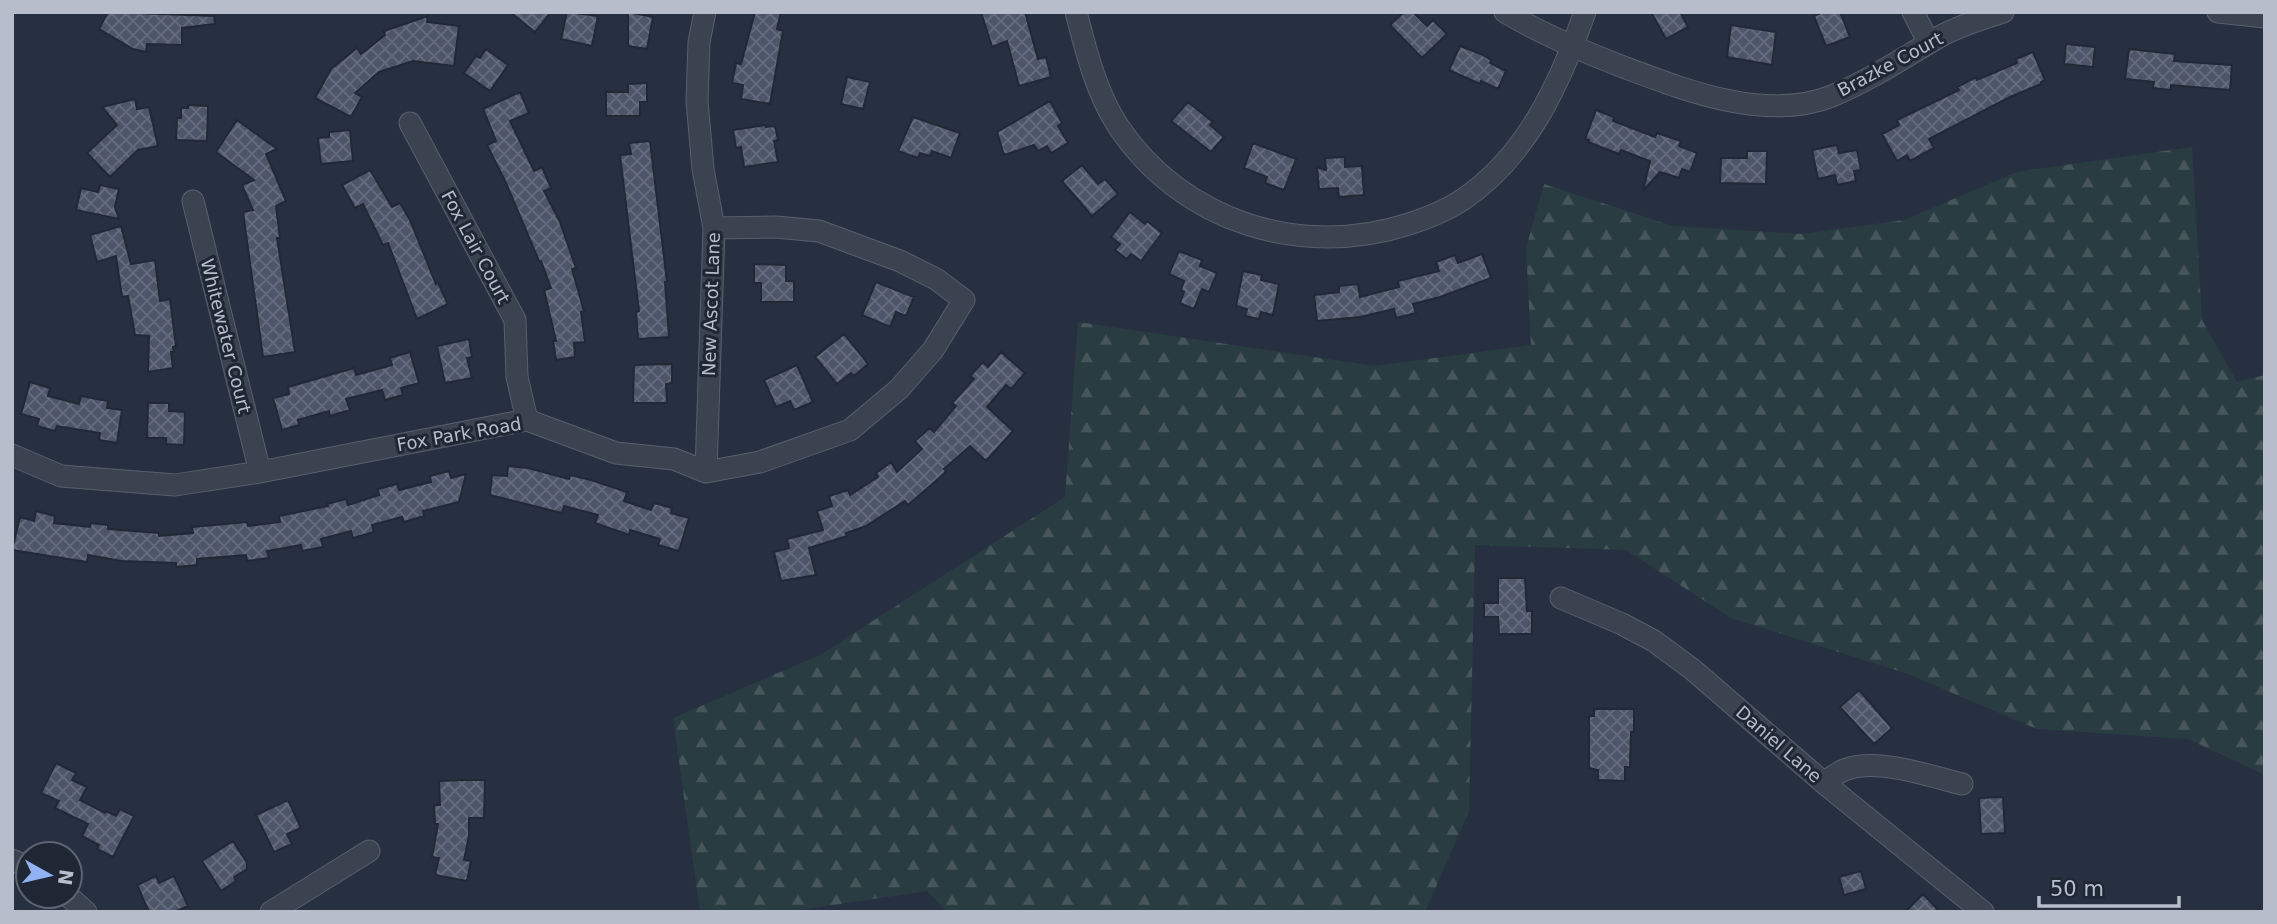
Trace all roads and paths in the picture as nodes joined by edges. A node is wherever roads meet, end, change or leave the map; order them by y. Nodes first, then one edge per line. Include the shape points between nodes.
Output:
1 (705, 12) edge
2 (1076, 12) edge
3 (1505, 12) edge
4 (1585, 12) edge
5 (1913, 12) edge
6 (2003, 12) edge
7 (2218, 12) edge
8 (2265, 17) edge
9 (1929, 43) junction
10 (1573, 47) junction
11 (410, 123) dead end
12 (193, 201) dead end
13 (714, 228) junction
14 (527, 420) junction
15 (12, 455) edge
16 (260, 472) junction
17 (706, 472) junction
18 (1561, 598) dead end
19 (1824, 783) junction
20 (1962, 784) dead end
21 (369, 851) dead end
22 (271, 912) edge
23 (1983, 912) edge

1 - 13 street, New Ascot Lane via 697,101
2 - 10 street via 1102,96 1118,126 1155,172 1218,213 1303,237 1338,239 1395,229 1461,201 1513,153 1535,124
3 - 10 street, Brazke Court
4 - 10 street
5 - 9 street
6 - 9 street, Brazke Court
7 - 8 street
9 - 10 street, Brazke Court via 1840,92 1793,105 1707,97
11 - 14 street, Fox Lair Court via 515,320 517,377
12 - 16 street, Whitewater Court
13 - 17 street, New Ascot Lane
13 - 17 street via 819,231 900,261 964,300 933,351 899,389 850,430 760,463
14 - 16 street, Fox Park Road
14 - 17 street, Fox Park Road via 616,453 674,459
15 - 16 street, Fox Park Road via 61,477 175,485
18 - 19 street, Daniel Lane via 1654,641
19 - 20 street via 1859,765
19 - 23 street, Daniel Lane
21 - 22 street

